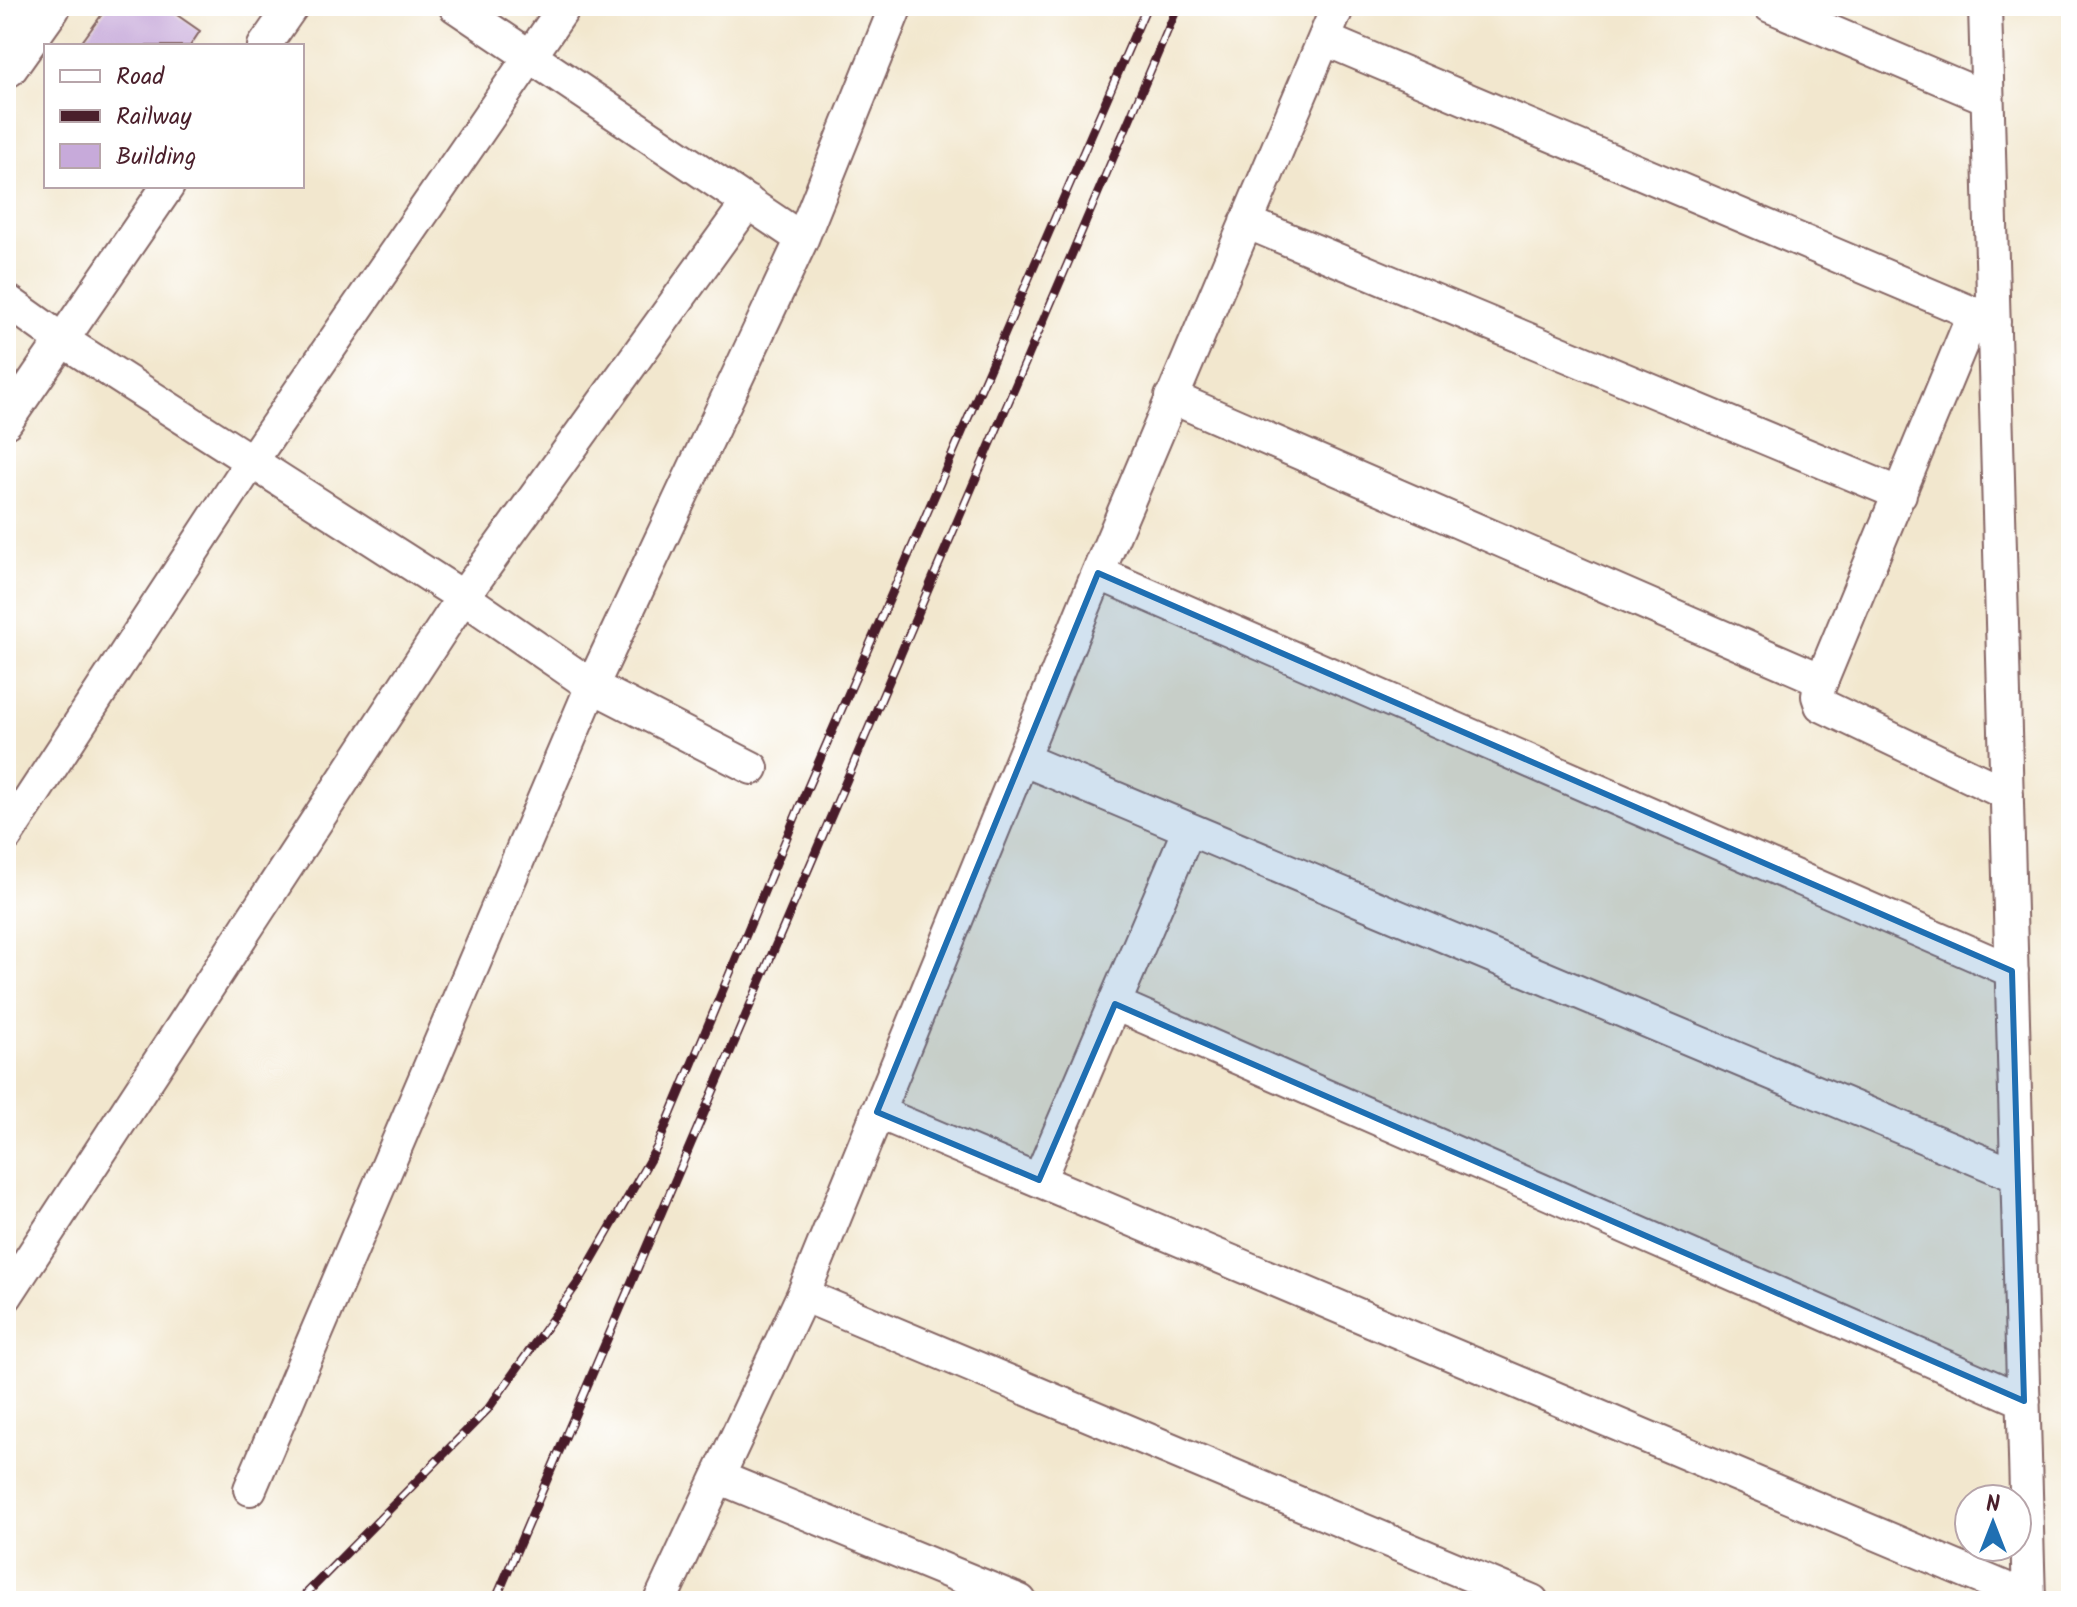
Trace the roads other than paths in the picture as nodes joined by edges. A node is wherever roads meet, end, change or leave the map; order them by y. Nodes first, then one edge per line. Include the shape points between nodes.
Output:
1 (48, 6) edge
2 (292, 6) edge
3 (455, 6) edge
4 (565, 6) edge
5 (896, 6) edge
6 (1338, 6) edge
7 (1770, 6) edge
8 (1985, 6) edge
9 (1324, 39) junction
10 (265, 44) edge
11 (531, 57) junction
12 (6, 65) edge
13 (1987, 98) junction
14 (167, 188) edge
15 (748, 202) junction
16 (1246, 222) junction
17 (802, 239) junction
18 (6, 300) edge
19 (1984, 317) junction
20 (62, 340) junction
21 (1171, 397) junction
22 (6, 422) edge
23 (251, 462) junction
24 (1900, 494) junction
25 (1098, 573) junction
26 (463, 597) junction
27 (1822, 680) junction
28 (592, 686) junction
29 (1022, 759) junction
30 (752, 768) dead end
31 (2007, 794) junction
32 (1189, 829) junction
33 (6, 836) edge
34 (2012, 971) junction
35 (1115, 1004) junction
36 (877, 1112) junction
37 (2017, 1176) junction
38 (1039, 1180) junction
39 (803, 1295) junction
40 (6, 1296) edge
41 (2024, 1401) junction
42 (718, 1477) junction
43 (250, 1489) dead end
44 (2029, 1599) edge
45 (660, 1601) edge
46 (1020, 1601) edge
47 (1532, 1601) edge

1 - 12 main road
2 - 10 street
3 - 11 street
4 - 11 street
5 - 17 street
6 - 9 street
7 - 13 street
8 - 13 street
9 - 16 street
9 - 19 street
11 - 15 street
11 - 23 street
13 - 19 street
14 - 20 street
15 - 17 street
15 - 26 street
16 - 21 street
16 - 24 street
17 - 28 street
18 - 20 street
19 - 24 street
19 - 31 street
20 - 22 street
20 - 23 street
21 - 25 street
21 - 27 street
23 - 26 street
23 - 33 street
24 - 27 street
25 - 29 street
25 - 34 street
26 - 28 street
26 - 40 street
27 - 31 street via 1821,705
28 - 30 street
28 - 43 street
29 - 32 street
29 - 36 street
31 - 34 street
32 - 35 street
32 - 37 street
34 - 37 street
35 - 38 street
35 - 41 street
36 - 38 street
36 - 39 street
37 - 41 street
38 - 44 street
39 - 42 street
39 - 47 street
41 - 44 street
42 - 45 street
42 - 46 street

